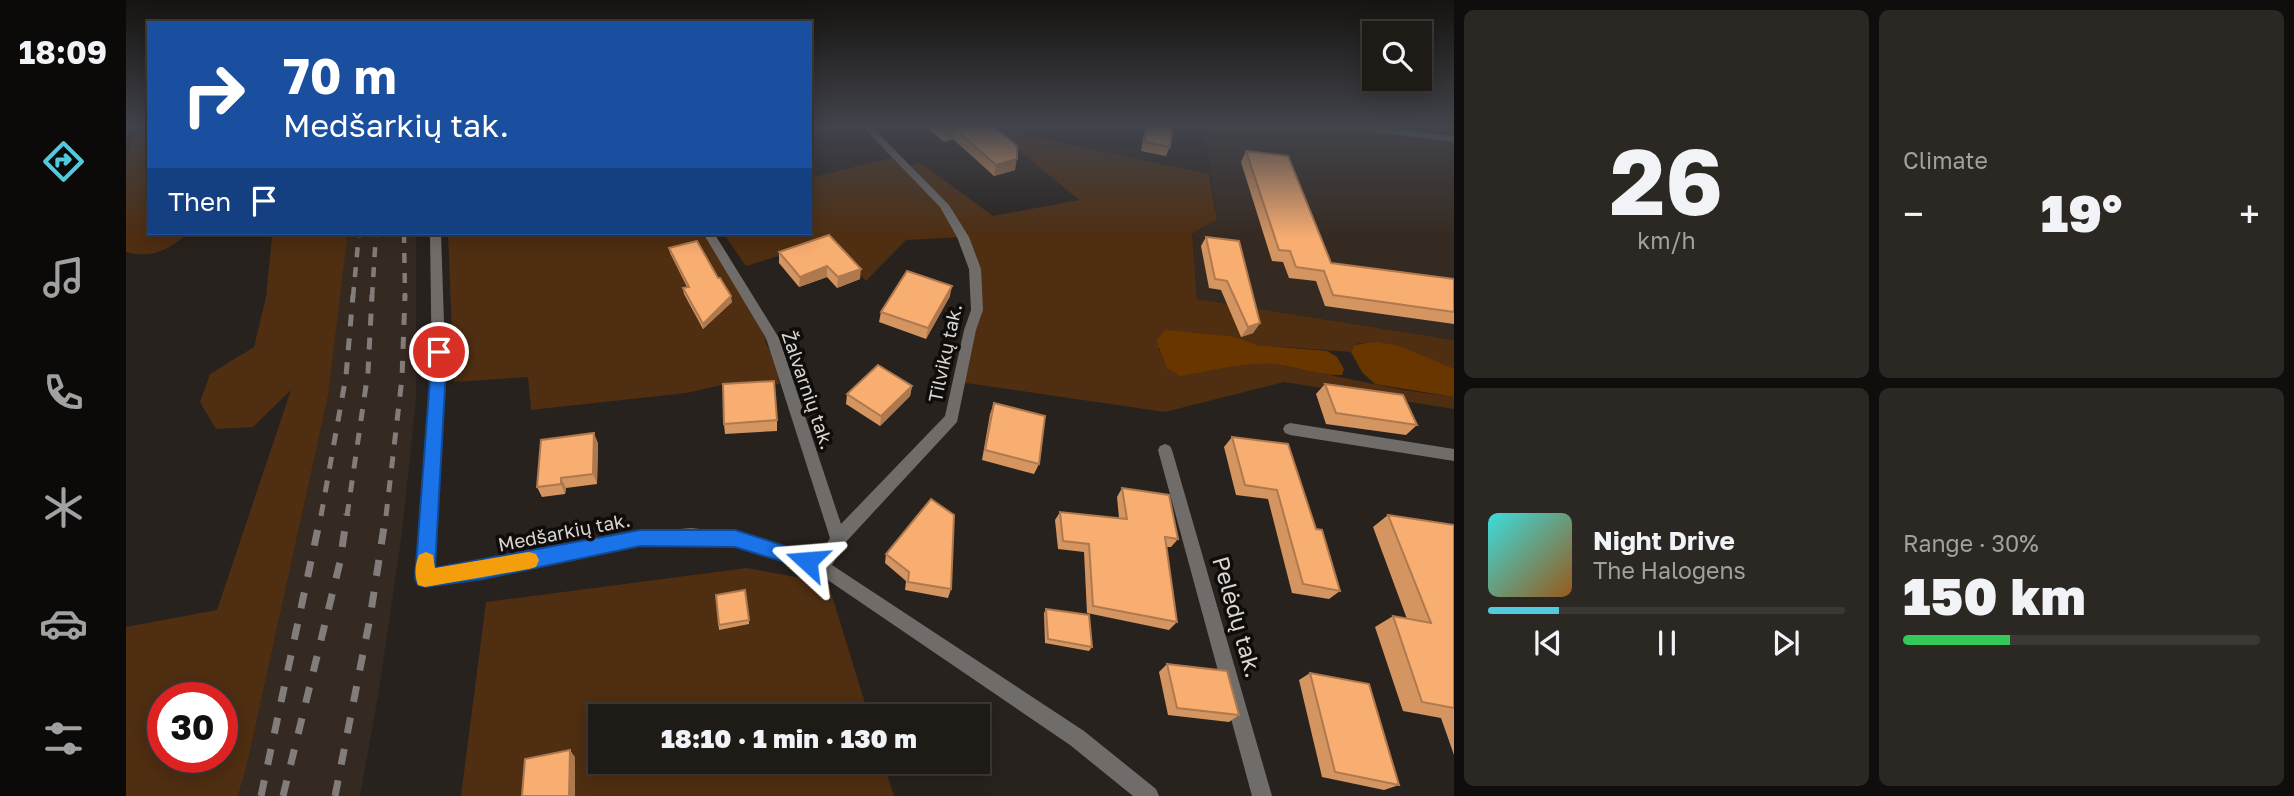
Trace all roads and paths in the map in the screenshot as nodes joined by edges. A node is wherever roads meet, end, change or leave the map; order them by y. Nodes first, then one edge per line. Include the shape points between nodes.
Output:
1 (903, 164) edge
2 (435, 235) edge
3 (710, 235) edge
4 (1290, 429) dead end
5 (1165, 450) dead end
6 (1454, 455) edge
7 (838, 538) junction
8 (822, 567) junction
9 (1149, 796) edge
10 (1262, 796) edge

1 - 7 street, Tilvikų tak. via 957,226 975,269 977,310 952,418
2 - 8 street, Medšarkių tak. via 439,372 425,578 640,538 689,536 735,538
3 - 7 street, Žalvarnių tak. via 772,338
4 - 6 street
5 - 10 street, Pelėdų tak.
7 - 8 street
8 - 9 street, Medšarkių tak. via 1077,738

